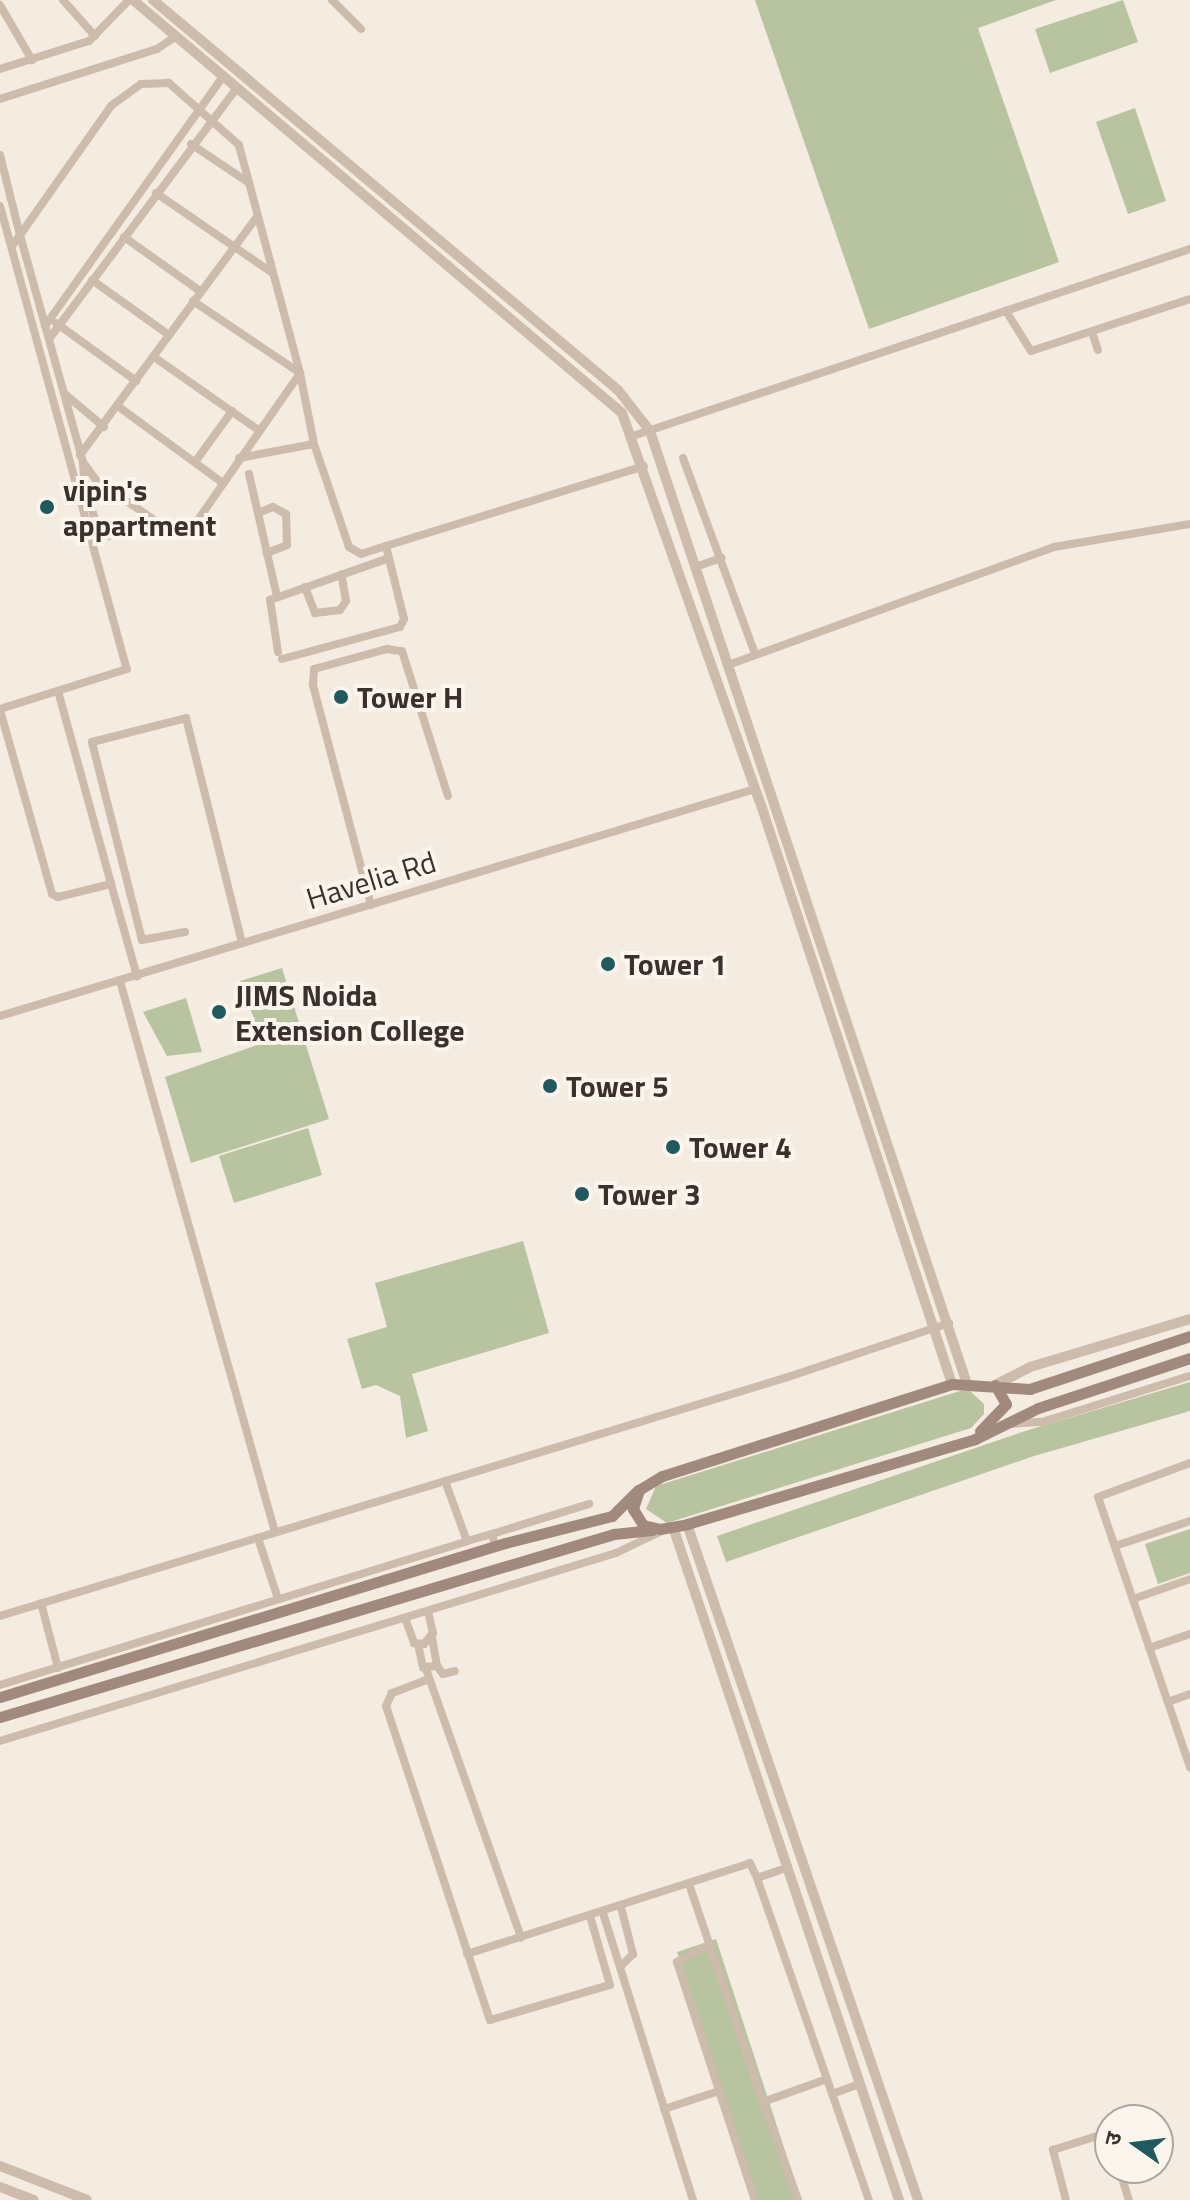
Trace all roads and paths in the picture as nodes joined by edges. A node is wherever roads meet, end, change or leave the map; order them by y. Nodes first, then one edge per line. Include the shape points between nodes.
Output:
1 (63, 0) edge
2 (131, 0) edge
3 (332, 0) edge
4 (155, 1) edge
5 (0, 5) edge
6 (361, 29) dead end
7 (95, 36) junction
8 (176, 36) junction
9 (219, 56) junction
10 (32, 60) junction
11 (211, 66) junction
12 (0, 69) edge
13 (223, 76) junction
14 (237, 88) junction
15 (0, 99) edge
16 (199, 109) junction
17 (211, 120) junction
18 (191, 144) junction
19 (0, 155) edge
20 (249, 183) junction
21 (156, 193) junction
22 (0, 206) edge
23 (257, 217) junction
24 (20, 235) junction
25 (124, 237) junction
26 (12, 246) junction
27 (233, 249) junction
28 (1190, 249) edge
29 (271, 272) junction
30 (92, 280) junction
31 (200, 291) junction
32 (1190, 299) edge
33 (193, 301) junction
34 (1006, 311) junction
35 (51, 323) junction
36 (1092, 332) junction
37 (169, 335) junction
38 (1098, 350) dead end
39 (154, 357) junction
40 (300, 373) junction
41 (136, 381) junction
42 (65, 394) junction
43 (119, 407) junction
44 (232, 411) junction
45 (104, 427) junction
46 (257, 429) junction
47 (650, 431) junction
48 (633, 436) junction
49 (314, 444) junction
50 (81, 458) junction
51 (239, 458) junction
52 (683, 458) dead end
53 (195, 462) junction
54 (644, 466) junction
55 (249, 474) dead end
56 (223, 483) junction
57 (258, 513) junction
58 (155, 521) junction
59 (1190, 524) edge
60 (386, 546) junction
61 (267, 553) junction
62 (389, 558) junction
63 (721, 558) junction
64 (695, 567) junction
65 (341, 574) junction
66 (305, 587) junction
67 (277, 596) junction
68 (755, 654) junction
69 (728, 665) junction
70 (58, 691) junction
71 (0, 710) edge
72 (755, 789) junction
73 (448, 796) dead end
74 (781, 825) junction
75 (769, 829) junction
76 (111, 884) junction
77 (371, 905) junction
78 (185, 932) dead end
79 (242, 943) junction
80 (137, 976) junction
81 (120, 981) junction
82 (0, 1016) edge
83 (1190, 1319) edge
84 (949, 1323) junction
85 (934, 1328) junction
86 (1190, 1336) edge
87 (1190, 1358) edge
88 (1190, 1376) edge
89 (952, 1384) junction
90 (967, 1384) junction
91 (995, 1385) junction
92 (1007, 1425) junction
93 (959, 1443) junction
94 (1190, 1463) edge
95 (445, 1481) junction
96 (639, 1490) junction
97 (589, 1504) dead end
98 (1190, 1521) edge
99 (687, 1524) junction
100 (667, 1528) junction
101 (275, 1532) junction
102 (258, 1538) junction
103 (494, 1540) junction
104 (467, 1541) junction
105 (1115, 1546) junction
106 (502, 1567) junction
107 (1190, 1579) edge
108 (507, 1587) junction
109 (278, 1599) junction
110 (1133, 1599) junction
111 (41, 1603) junction
112 (428, 1611) junction
113 (0, 1616) edge
114 (405, 1618) junction
115 (1190, 1634) edge
116 (432, 1638) junction
117 (418, 1644) junction
118 (1149, 1648) junction
119 (437, 1666) junction
120 (58, 1668) junction
121 (426, 1669) junction
122 (455, 1671) dead end
123 (429, 1679) junction
124 (0, 1685) edge
125 (1190, 1694) edge
126 (0, 1697) edge
127 (1168, 1702) junction
128 (0, 1717) edge
129 (0, 1741) edge
130 (1187, 1752) edge
131 (1190, 1768) edge
132 (786, 1868) junction
133 (757, 1878) junction
134 (689, 1884) junction
135 (621, 1907) junction
136 (603, 1913) junction
137 (590, 1916) junction
138 (521, 1938) junction
139 (707, 1946) junction
140 (467, 1954) junction
141 (621, 1966) junction
142 (827, 2079) junction
143 (860, 2084) junction
144 (719, 2091) junction
145 (832, 2094) junction
146 (763, 2102) junction
147 (664, 2109) junction
148 (1094, 2137) edge
149 (0, 2166) edge
150 (0, 2187) edge
151 (34, 2200) edge
152 (87, 2200) edge
153 (693, 2200) edge
154 (755, 2200) edge
155 (798, 2200) edge
156 (869, 2200) edge
157 (899, 2200) edge
158 (918, 2200) edge
159 (1066, 2200) edge

1 - 7 street
2 - 7 street
2 - 8 street
3 - 6 street
4 - 9 street
5 - 10 street
7 - 10 street
8 - 11 street
8 - 15 street via 157,49
9 - 11 street
9 - 47 street via 618,390
10 - 12 street
11 - 13 street
13 - 14 street
13 - 16 street
14 - 17 street
14 - 48 street via 622,413
16 - 17 street
16 - 24 street via 158,80 126,91
16 - 35 street
17 - 18 street
17 - 20 street via 239,145
18 - 20 street
18 - 21 street
19 - 24 street
20 - 23 street
21 - 25 street
21 - 27 street
22 - 26 street
23 - 27 street
23 - 29 street
24 - 26 street
24 - 35 street
25 - 30 street
25 - 31 street
26 - 70 street via 127,669
27 - 29 street
27 - 31 street
28 - 34 street
29 - 40 street
30 - 35 street
30 - 37 street
31 - 33 street
32 - 36 street
33 - 37 street
33 - 40 street
34 - 36 street via 1031,351
34 - 47 street
35 - 41 street
35 - 42 street via 49,339
36 - 38 street
37 - 39 street
39 - 41 street
39 - 44 street
40 - 46 street
40 - 49 street
41 - 43 street
42 - 45 street
42 - 50 street
43 - 45 street
43 - 53 street
44 - 46 street
44 - 53 street
45 - 50 street
46 - 51 street
47 - 48 street
47 - 64 street
48 - 54 street
49 - 51 street
49 - 60 street via 349,547 361,554
50 - 58 street via 96,480
50 - 58 street via 100,534
51 - 56 street
52 - 63 street
53 - 56 street
54 - 60 street
54 - 72 street
55 - 57 street
56 - 58 street via 191,530 173,533
57 - 61 street
57 - 61 street via 273,507 286,514 287,545
59 - 68 street via 1054,547
60 - 62 street
61 - 67 street
62 - 65 street
62 - 67 street via 404,619 400,627 280,656 267,606
63 - 64 street
63 - 68 street
64 - 69 street
65 - 66 street
65 - 66 street via 346,601 340,610 315,613
66 - 67 street
68 - 69 street
69 - 74 street
70 - 71 street
70 - 76 street
71 - 76 street via 52,894
72 - 75 street
72 - 77 street, Havelia Rd
73 - 77 street via 402,651 387,649 314,669 313,685
74 - 75 street
74 - 84 street
75 - 85 street
76 - 80 street
77 - 79 street, Havelia Rd
78 - 79 street via 142,940 92,742 186,718
79 - 80 street, Havelia Rd
80 - 81 street, Havelia Rd
81 - 82 street, Havelia Rd
81 - 101 street
83 - 91 street via 1030,1367
84 - 85 street
84 - 90 street
85 - 89 street
85 - 95 street
86 - 91 main road via 1030,1389
87 - 92 main road via 1038,1408
88 - 92 street via 1042,1422
89 - 90 main road
89 - 96 main road via 662,1476
90 - 91 main road
91 - 93 main road via 1006,1404 1001,1413
92 - 93 main road
93 - 99 main road
94 - 105 street via 1098,1497
95 - 101 street
95 - 104 street
96 - 100 main road via 633,1509 643,1525
96 - 103 main road via 612,1516
97 - 103 street
98 - 105 street
99 - 100 main road
99 - 158 street
100 - 106 main road via 614,1534
100 - 108 street via 616,1553
100 - 132 street
101 - 102 street
102 - 109 street
102 - 111 street
103 - 104 street
103 - 126 main road
104 - 109 street
105 - 110 street
106 - 108 street
106 - 128 main road
107 - 110 street
108 - 112 street
109 - 120 street
110 - 118 street
111 - 113 street
111 - 120 street
112 - 114 street
112 - 116 street
114 - 117 street
114 - 129 street
115 - 118 street
116 - 117 street
116 - 119 street
117 - 121 street
118 - 127 street
119 - 121 street
119 - 122 street via 443,1674
120 - 124 street
121 - 123 street
123 - 138 street
123 - 140 street via 392,1693 386,1706
125 - 127 street
127 - 130 street
130 - 131 street
132 - 133 street
132 - 143 street
133 - 134 street via 750,1863
133 - 142 street
134 - 135 street
134 - 139 street
135 - 136 street
135 - 141 street via 633,1954
136 - 137 street
136 - 141 street
137 - 138 street
137 - 140 street via 610,1985 494,2022
138 - 140 street
139 - 144 street via 677,1962
139 - 146 street
141 - 147 street
142 - 145 street
142 - 146 street
143 - 145 street
143 - 157 street
144 - 147 street
144 - 154 street
145 - 156 street
146 - 155 street
147 - 153 street
148 - 159 street via 1053,2150
149 - 152 street
150 - 151 street

